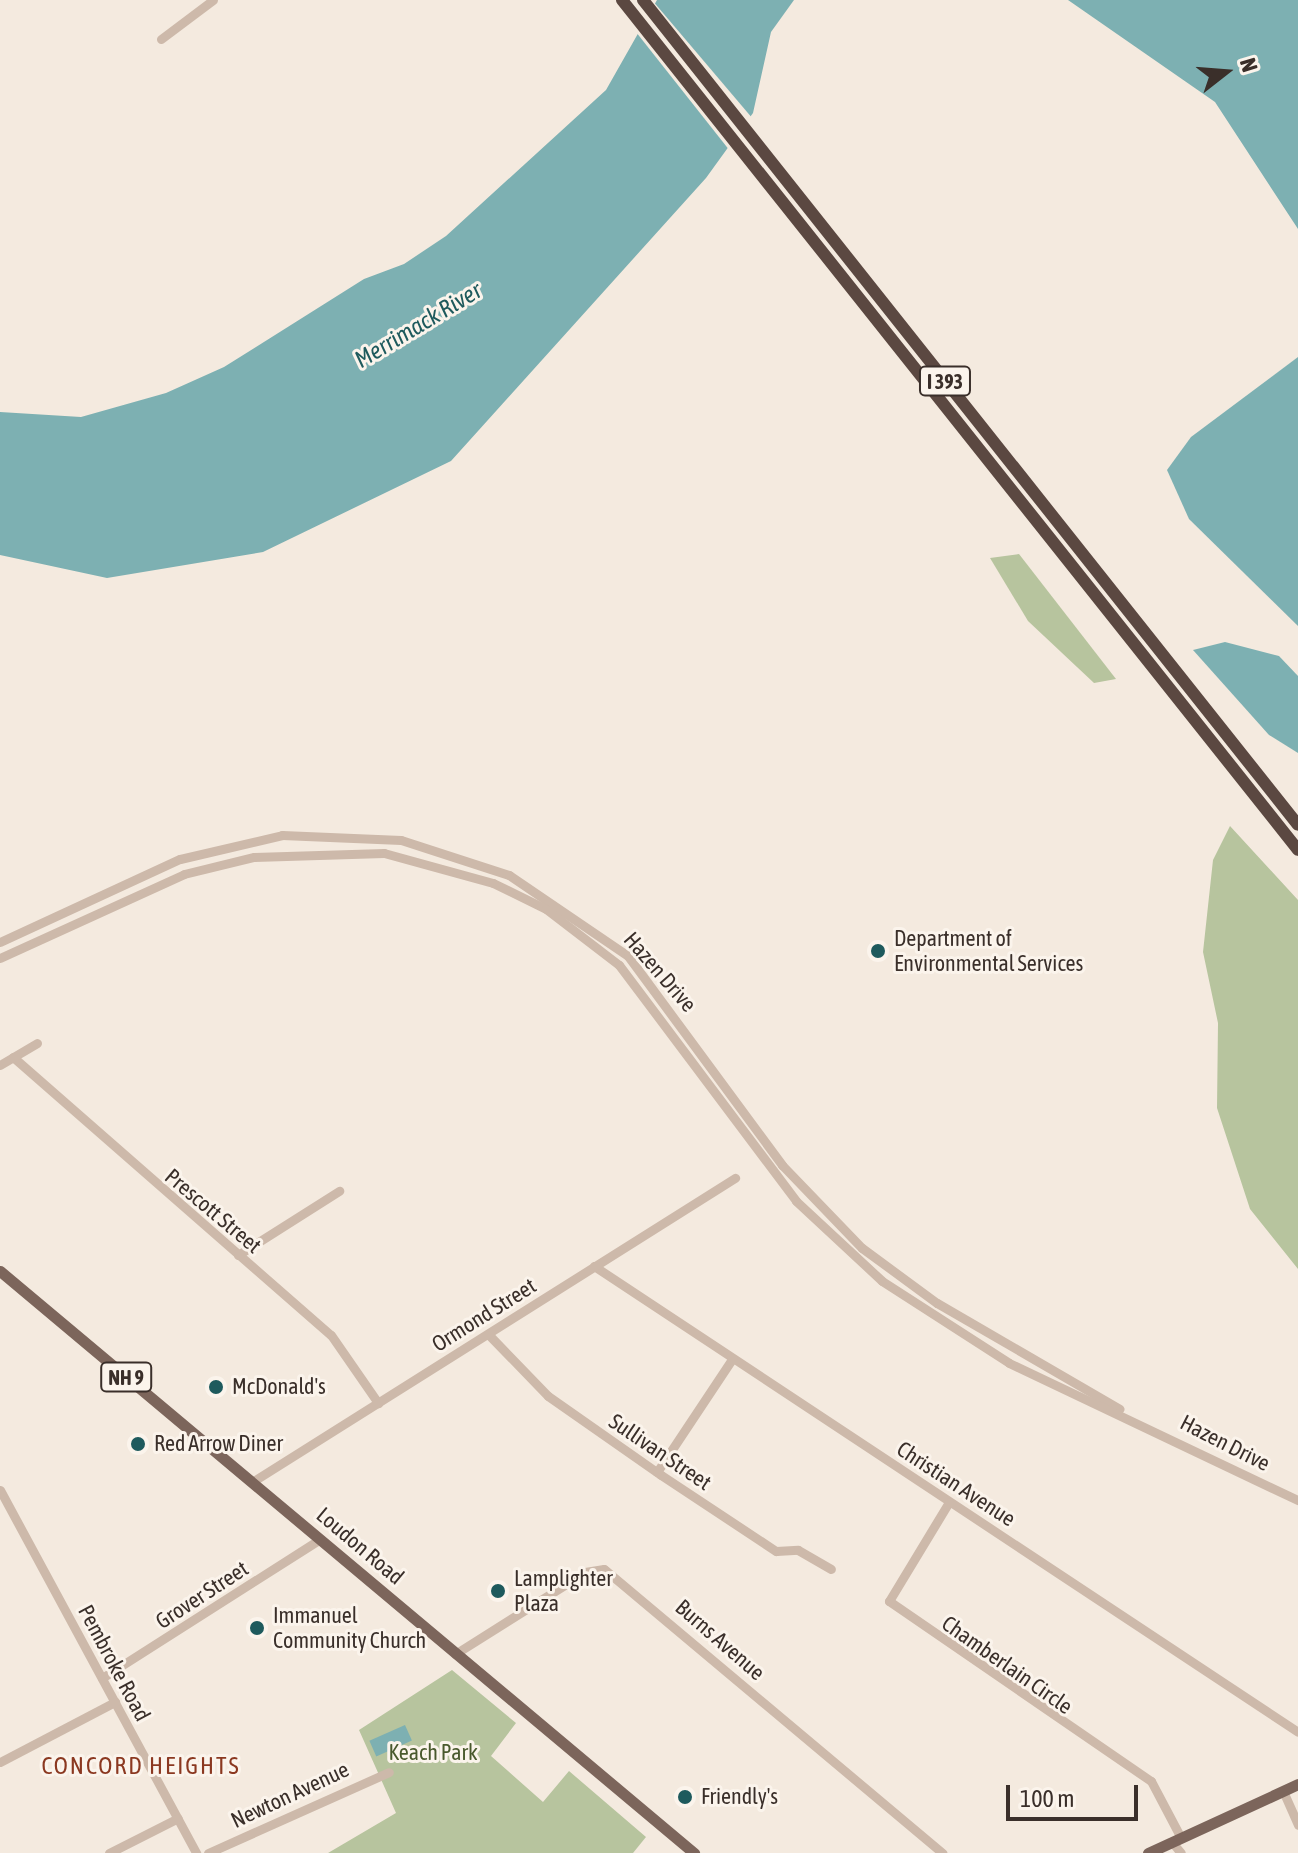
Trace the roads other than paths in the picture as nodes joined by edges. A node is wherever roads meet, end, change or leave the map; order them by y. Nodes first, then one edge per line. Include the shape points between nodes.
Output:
1 (213, 0) edge
2 (643, 0) edge
3 (623, 1) edge
4 (161, 39) dead end
5 (1298, 825) edge
6 (1298, 850) edge
7 (0, 942) edge
8 (0, 958) edge
9 (37, 1043) dead end
10 (13, 1057) junction
11 (0, 1065) edge
12 (735, 1178) dead end
13 (339, 1191) dead end
14 (238, 1255) junction
15 (594, 1266) junction
16 (0, 1271) edge
17 (488, 1334) junction
18 (732, 1359) junction
19 (378, 1403) junction
20 (1136, 1419) junction
21 (657, 1472) junction
22 (252, 1482) junction
23 (0, 1490) edge
24 (1298, 1500) edge
25 (949, 1502) junction
26 (320, 1539) junction
27 (831, 1569) dead end
28 (455, 1654) junction
29 (102, 1678) junction
30 (115, 1702) junction
31 (1298, 1732) edge
32 (0, 1762) edge
33 (389, 1772) dead end
34 (1298, 1784) edge
35 (1283, 1791) junction
36 (178, 1818) junction
37 (1298, 1825) edge
38 (1177, 1840) junction
39 (109, 1853) edge
40 (196, 1853) edge
41 (208, 1853) edge
42 (694, 1853) edge
43 (943, 1853) edge
44 (1148, 1853) edge
45 (1181, 1853) edge

1 - 4 street
2 - 5 highway, I 393
3 - 6 highway, I 393
7 - 20 street, Hazen Drive via 180,859 282,835 401,840 509,875 628,956 782,1165 862,1248 937,1303
8 - 20 street, Hazen Drive via 184,874 254,857 384,853 493,883 546,909 619,965 796,1201 854,1259 997,1356
9 - 10 street
10 - 11 street
10 - 14 street, Prescott Street
12 - 15 street, Ormond Street
13 - 14 street
14 - 19 street, Prescott Street via 331,1335
15 - 17 street, Ormond Street
15 - 18 street, Christian Avenue
16 - 22 main road, Loudon Road / NH 9
17 - 19 street, Ormond Street
17 - 21 street, Sullivan Street via 548,1396
18 - 21 street
18 - 25 street, Christian Avenue
19 - 22 street, Ormond Street
20 - 24 street, Hazen Drive
21 - 27 street, Sullivan Street via 776,1551 798,1550
22 - 26 main road, Loudon Road / NH 9
23 - 29 street, Pembroke Road
25 - 31 street, Christian Avenue
25 - 38 street, Chamberlain Circle via 889,1601 1151,1781
26 - 28 main road, Loudon Road / NH 9
26 - 29 street, Grover Street
28 - 42 main road, Loudon Road / NH 9
28 - 43 street, Burns Avenue via 585,1572 604,1569
29 - 30 street, Pembroke Road
30 - 32 street
30 - 36 street, Pembroke Road
33 - 41 street, Newton Avenue
34 - 35 main road
35 - 37 street
35 - 38 main road
36 - 39 street
36 - 40 street, Pembroke Road
38 - 44 main road
38 - 45 street

